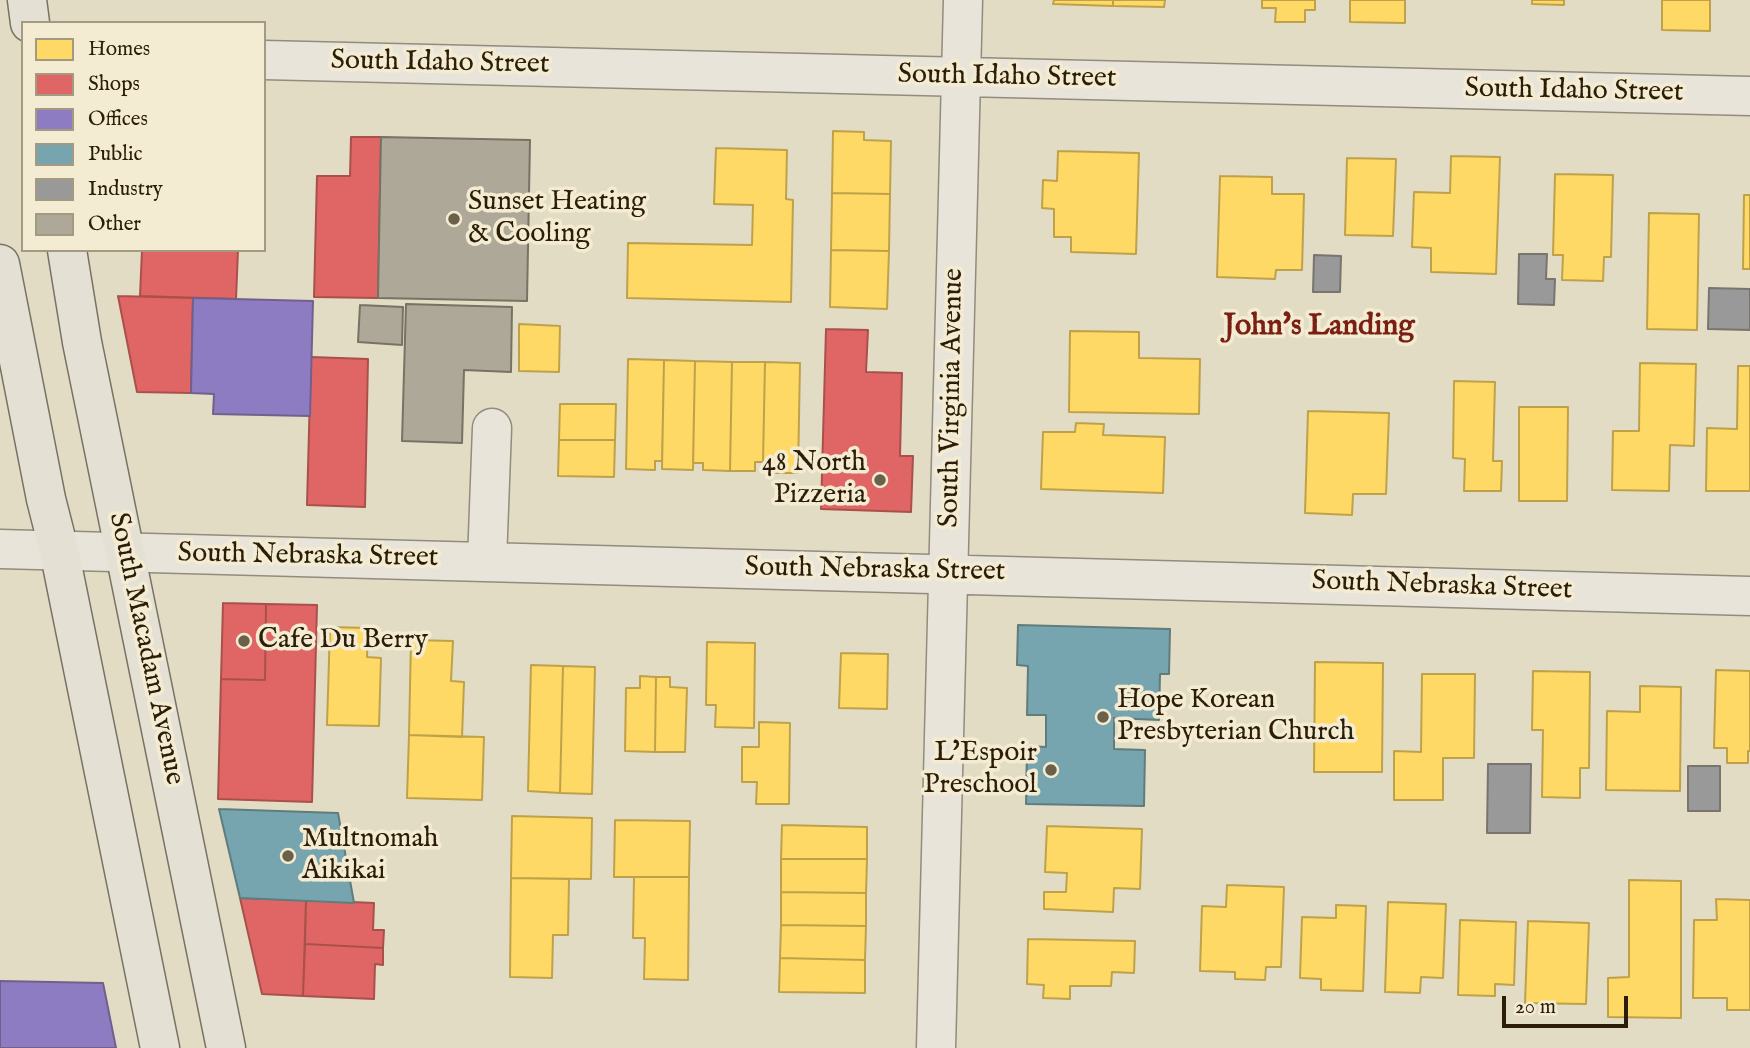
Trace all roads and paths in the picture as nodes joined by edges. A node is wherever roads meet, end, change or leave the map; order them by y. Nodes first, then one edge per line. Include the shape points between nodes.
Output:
1 (27, 0) edge
2 (963, 0) edge
3 (30, 21) edge
4 (266, 60) edge
5 (961, 77) junction
6 (1750, 96) edge
7 (67, 252) edge
8 (0, 264) edge
9 (492, 428) dead end
10 (0, 549) edge
11 (59, 550) junction
12 (125, 552) junction
13 (487, 561) junction
14 (948, 574) junction
15 (1750, 596) edge
16 (160, 1048) edge
17 (226, 1048) edge
18 (936, 1048) edge

1 - 3 main road
2 - 5 street, South Virginia Avenue
4 - 5 street, South Idaho Street
5 - 6 street, South Idaho Street
5 - 14 street, South Virginia Avenue
7 - 12 main road, South Macadam Avenue
8 - 11 main road
9 - 13 street
10 - 11 street, South Nebraska Street
11 - 12 street, South Nebraska Street
11 - 16 main road
12 - 13 street, South Nebraska Street
12 - 17 main road, South Macadam Avenue
13 - 14 street, South Nebraska Street
14 - 15 street, South Nebraska Street
14 - 18 street, South Virginia Avenue

